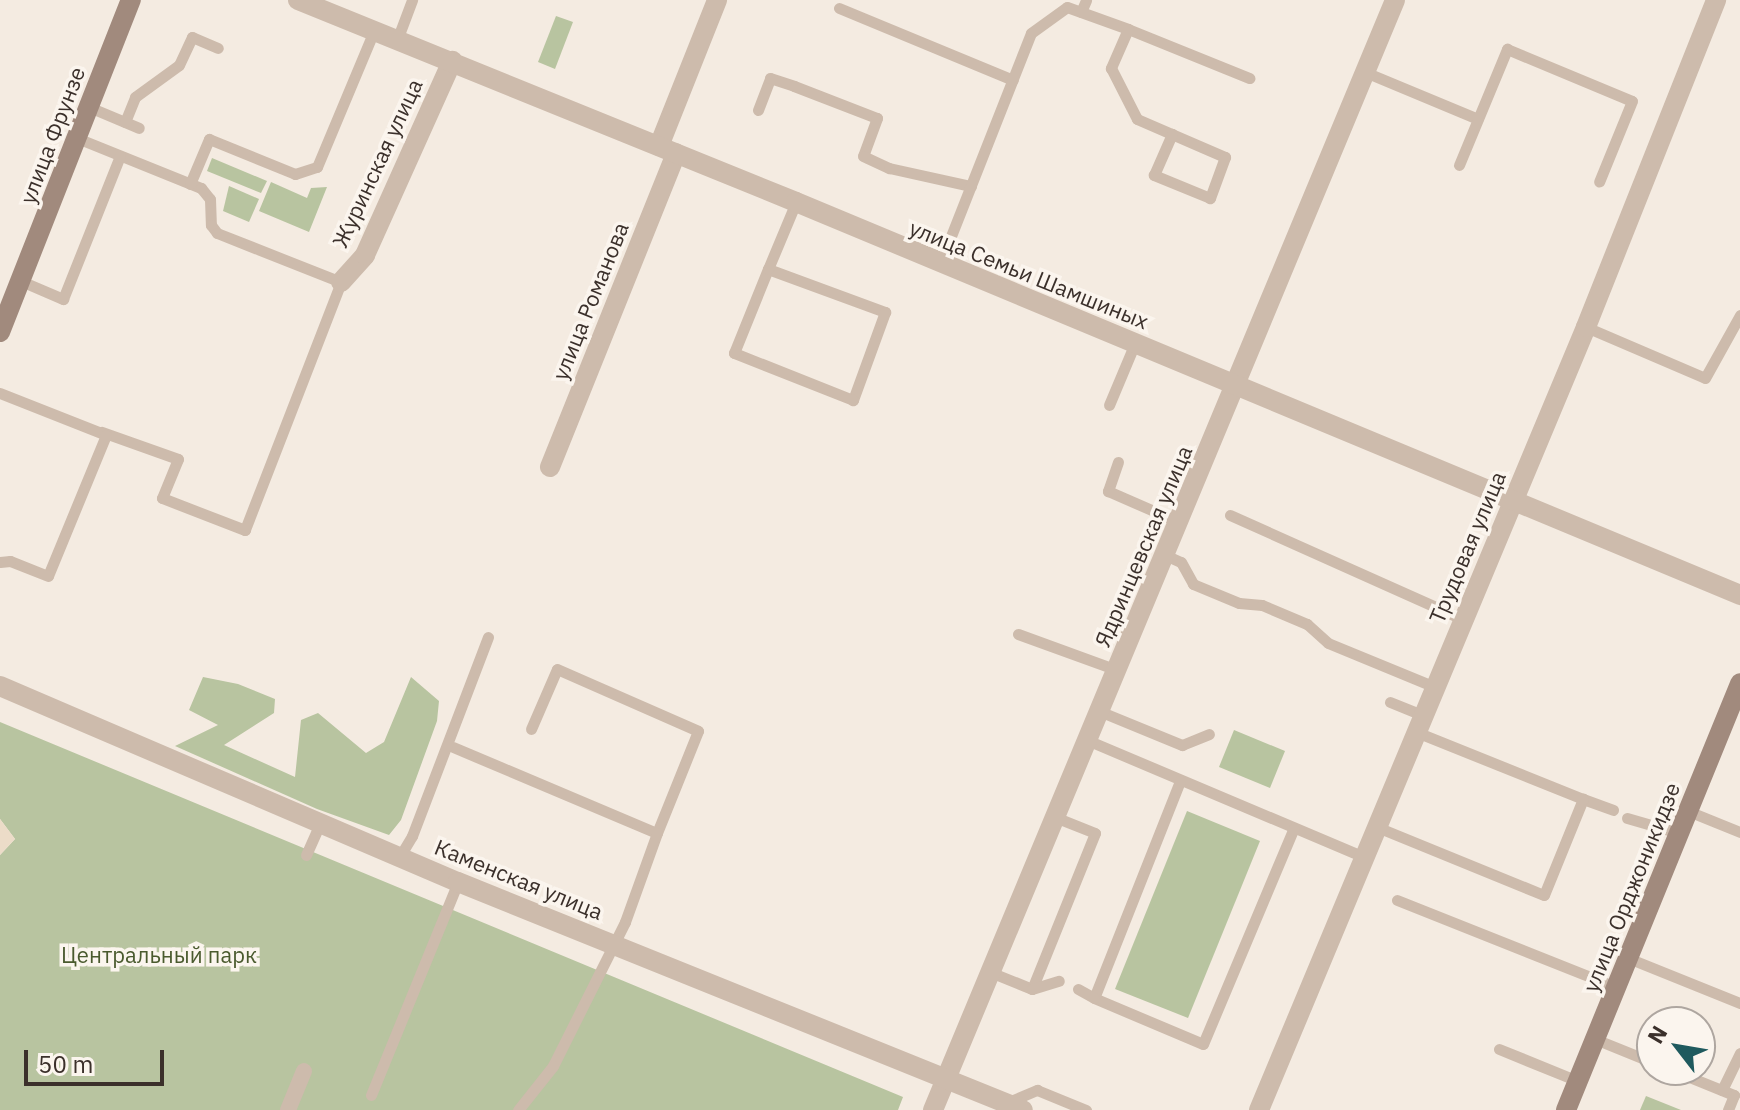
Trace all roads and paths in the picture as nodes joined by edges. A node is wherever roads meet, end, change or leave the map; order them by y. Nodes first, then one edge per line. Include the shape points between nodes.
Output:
1 (131, 0) edge
2 (298, 0) edge
3 (412, 0) edge
4 (717, 0) edge
5 (1086, 0) edge
6 (1395, 0) edge
7 (1716, 0) edge
8 (839, 8) dead end
9 (1081, 12) junction
10 (1128, 29) junction
11 (374, 31) junction
12 (397, 40) junction
13 (218, 48) dead end
14 (452, 61) junction
15 (1365, 72) junction
16 (1249, 78) dead end
17 (1013, 80) junction
18 (89, 107) junction
19 (758, 110) dead end
20 (1478, 119) junction
21 (125, 122) junction
22 (139, 128) dead end
23 (1172, 134) junction
24 (77, 138) junction
25 (667, 149) junction
26 (120, 156) junction
27 (1459, 165) dead end
28 (1599, 182) dead end
29 (190, 184) junction
30 (971, 186) junction
31 (796, 202) junction
32 (940, 265) junction
33 (768, 269) junction
34 (21, 281) junction
35 (341, 282) junction
36 (1740, 315) edge
37 (1586, 327) junction
38 (0, 332) edge
39 (1135, 343) junction
40 (1237, 384) junction
41 (0, 393) edge
42 (1109, 405) dead end
43 (102, 432) junction
44 (1118, 462) dead end
45 (550, 467) dead end
46 (1513, 498) junction
47 (1230, 515) dead end
48 (1179, 522) junction
49 (1165, 555) junction
50 (0, 562) edge
51 (1740, 595) edge
52 (1463, 619) junction
53 (1018, 634) dead end
54 (488, 637) dead end
55 (1117, 670) junction
56 (1740, 683) edge
57 (0, 686) edge
58 (1435, 687) junction
59 (1390, 702) dead end
60 (1099, 711) junction
61 (1420, 724) junction
62 (531, 729) dead end
63 (1209, 734) dead end
64 (1087, 740) junction
65 (453, 747) dead end
66 (1180, 781) junction
67 (1583, 799) junction
68 (1613, 810) dead end
69 (1688, 811) junction
70 (1055, 817) junction
71 (1627, 818) dead end
72 (320, 823) junction
73 (1377, 827) junction
74 (1294, 828) junction
75 (1740, 832) edge
76 (657, 833) junction
77 (1679, 833) junction
78 (306, 855) dead end
79 (400, 856) junction
80 (1364, 857) junction
81 (458, 882) junction
82 (1397, 900) dead end
83 (613, 943) junction
84 (1628, 958) junction
85 (990, 972) junction
86 (1059, 981) dead end
87 (1616, 987) junction
88 (1032, 989) junction
89 (1078, 989) dead end
90 (1094, 998) junction
91 (1740, 1003) edge
92 (1595, 1039) junction
93 (1499, 1049) dead end
94 (1740, 1053) edge
95 (1636, 1056) edge
96 (304, 1071) dead end
97 (945, 1080) junction
98 (1578, 1081) junction
99 (1712, 1086) edge
100 (1722, 1090) junction
101 (371, 1095) dead end
102 (1015, 1107) edge
103 (288, 1110) edge
104 (518, 1110) edge
105 (933, 1110) edge
106 (1086, 1110) edge
107 (1259, 1110) edge
108 (1566, 1110) edge
109 (1728, 1110) edge

1 - 18 main road, улица Фрунзе
2 - 11 street, улица Семьи Шамшиных
3 - 12 lane
4 - 25 street, улица Романова
5 - 9 lane
6 - 15 street, Ядринцевская улица
7 - 37 street, Трудовая улица
8 - 17 lane
9 - 10 lane
9 - 17 lane via 1067,7 1031,33
10 - 16 lane
10 - 23 lane via 1111,68 1137,119
11 - 12 street, улица Семьи Шамшиных
11 - 29 lane via 317,167 295,174 209,139
12 - 14 street, улица Семьи Шамшиных
13 - 21 lane via 192,37 179,65 135,97
14 - 25 street, улица Семьи Шамшиных
14 - 35 street, Журинская улица via 365,255
15 - 20 lane
15 - 40 street, Ядринцевская улица
17 - 30 lane
18 - 21 lane
18 - 24 main road, улица Фрунзе
19 - 30 lane via 770,78 794,86 877,118 863,156 889,168
20 - 27 lane
20 - 28 lane via 1507,49 1632,101
21 - 22 lane
23 - 23 lane via 1225,157 1210,198 1154,175
24 - 26 lane
24 - 34 main road, улица Фрунзе
25 - 31 street, улица Семьи Шамшиных
25 - 45 street, улица Романова
26 - 29 lane
26 - 34 lane via 63,299
29 - 35 lane via 210,199 211,225 217,233
30 - 32 lane
31 - 32 street, улица Семьи Шамшиных
31 - 33 lane
32 - 39 street, улица Семьи Шамшиных
33 - 33 lane via 734,353 853,400 885,312
34 - 38 main road, улица Фрунзе
35 - 43 lane via 245,530 162,498 178,459
36 - 37 lane via 1705,378
37 - 46 street, Трудовая улица
39 - 40 street, улица Семьи Шамшиных
39 - 42 lane
40 - 46 street, улица Семьи Шамшиных
40 - 48 street, Ядринцевская улица
41 - 43 lane
43 - 50 lane via 106,435 48,576
44 - 48 lane via 1108,491
46 - 51 street, улица Семьи Шамшиных
46 - 52 street, Трудовая улица
47 - 52 lane
48 - 49 street, Ядринцевская улица
49 - 55 street, Ядринцевская улица
49 - 58 lane via 1181,562 1193,584 1307,624 1328,643
52 - 58 street, Трудовая улица
53 - 55 lane
54 - 79 lane
55 - 60 street, Ядринцевская улица
56 - 69 main road, улица Орджоникидзе
57 - 72 street, Каменская улица
58 - 61 street, Трудовая улица
59 - 61 lane
60 - 63 lane via 1179,744
60 - 64 street, Ядринцевская улица
61 - 67 lane
61 - 73 street, Трудовая улица
62 - 76 lane via 557,669 698,731
64 - 66 lane
64 - 70 street, Ядринцевская улица
65 - 76 lane
66 - 74 lane
66 - 90 lane
67 - 68 lane
67 - 73 lane via 1544,895
69 - 75 lane
69 - 77 main road, улица Орджоникидзе
70 - 85 street, Ядринцевская улица
70 - 88 lane via 1095,833
71 - 77 lane
72 - 78 lane
72 - 79 street, Каменская улица
73 - 80 street, Трудовая улица
74 - 80 lane
74 - 90 lane via 1203,1044
76 - 83 lane
77 - 84 main road, улица Орджоникидзе
79 - 81 street, Каменская улица
80 - 107 street, Трудовая улица
81 - 83 street, Каменская улица
81 - 101 lane
82 - 87 lane
83 - 97 street, Каменская улица
83 - 104 lane via 553,1066
84 - 87 main road, улица Орджоникидзе
84 - 91 lane
85 - 88 lane
85 - 97 street, Ядринцевская улица
86 - 88 lane
87 - 92 main road, улица Орджоникидзе
89 - 90 lane
92 - 95 lane
92 - 98 main road, улица Орджоникидзе
93 - 98 lane
94 - 100 lane
96 - 103 street
97 - 102 street, Каменская улица
97 - 105 street, Ядринцевская улица
98 - 108 main road, улица Орджоникидзе
99 - 100 lane
100 - 109 lane via 1734,1095
102 - 106 lane via 1037,1090

